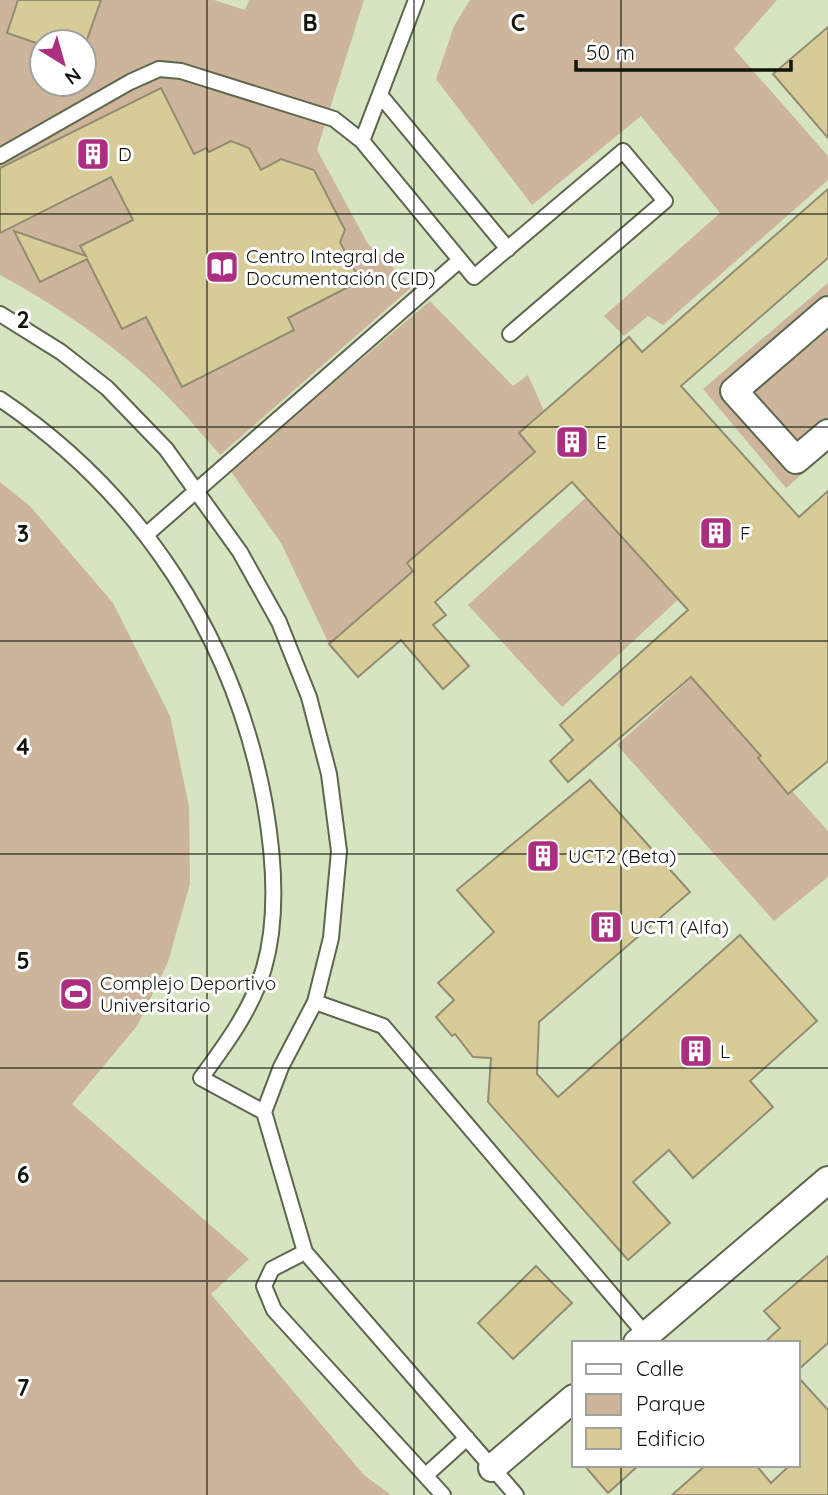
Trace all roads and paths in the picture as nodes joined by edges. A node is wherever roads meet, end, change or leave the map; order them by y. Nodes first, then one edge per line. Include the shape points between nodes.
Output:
1 (416, 0) edge
2 (380, 95) junction
3 (362, 141) junction
4 (0, 156) edge
5 (508, 249) junction
6 (460, 260) junction
7 (828, 310) edge
8 (0, 314) edge
9 (510, 334) dead end
10 (0, 399) edge
11 (828, 433) edge
12 (198, 489) junction
13 (147, 534) junction
14 (315, 1002) junction
15 (264, 1112) junction
16 (828, 1180) edge
17 (305, 1252) junction
18 (641, 1339) edge
19 (572, 1400) edge
20 (467, 1438) junction
21 (492, 1468) junction
22 (426, 1475) junction
23 (443, 1495) edge
24 (516, 1495) edge

1 - 2 lane
2 - 3 lane
2 - 5 lane
3 - 4 lane via 334,119 181,71 159,69
3 - 6 lane
5 - 6 lane via 474,277
5 - 9 lane via 623,152 665,201
6 - 12 lane
7 - 11 street via 734,391 796,460
8 - 12 lane via 107,388
10 - 13 lane via 61,444
12 - 13 lane
12 - 14 lane via 279,622 309,697 328,774 340,851 331,938
13 - 15 lane via 226,666 256,752 272,848 272,923 264,968 246,1011 201,1078
14 - 15 lane via 281,1067
14 - 18 lane via 383,1026
15 - 17 lane
16 - 18 street
17 - 20 lane
17 - 22 lane via 272,1269 265,1277 266,1296
19 - 21 street
20 - 21 lane
20 - 22 lane
21 - 24 lane
22 - 23 lane

